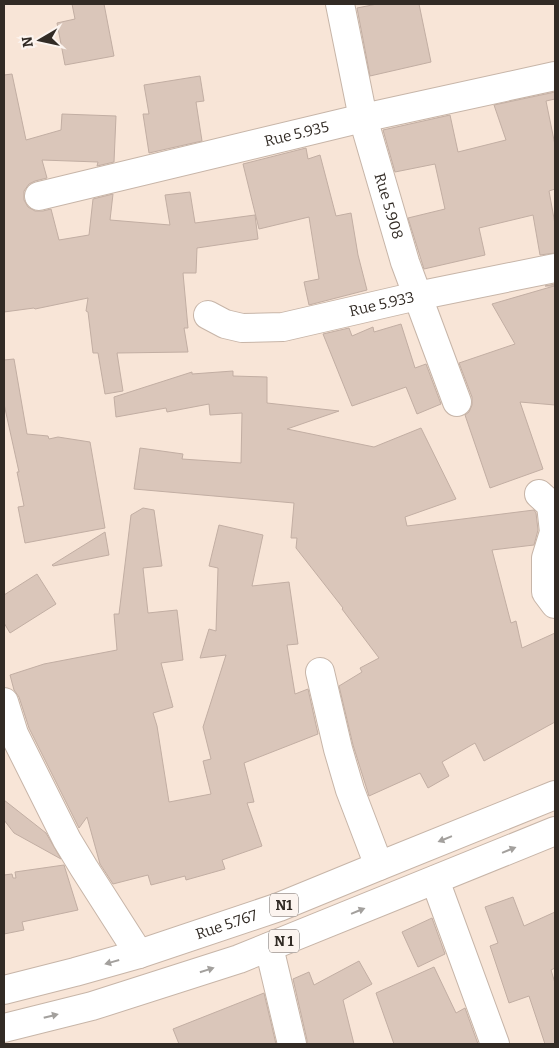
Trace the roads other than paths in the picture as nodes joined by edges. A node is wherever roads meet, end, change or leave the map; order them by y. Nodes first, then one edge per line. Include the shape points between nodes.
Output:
1 (340, 4) edge
2 (555, 76) edge
3 (363, 118) junction
4 (39, 196) dead end
5 (555, 268) edge
6 (417, 296) junction
7 (208, 315) dead end
8 (457, 402) dead end
9 (539, 494) dead end
10 (555, 604) edge
11 (320, 672) dead end
12 (4, 702) edge
13 (555, 795) edge
14 (555, 831) edge
15 (379, 866) junction
16 (435, 880) junction
17 (268, 947) junction
18 (139, 954) junction
19 (4, 990) edge
20 (4, 1028) edge
21 (292, 1044) edge
22 (495, 1044) edge

1 - 3 main road, Rue 5.908
2 - 3 main road, Rue 5.935
3 - 4 main road, Rue 5.935
3 - 6 main road, Rue 5.908
5 - 6 main road, Rue 5.933
6 - 7 main road, Rue 5.933 via 283,327 242,328
6 - 8 main road, Rue 5.908
9 - 10 main road via 551,505 554,532 546,558 546,592
11 - 15 main road via 350,790
12 - 18 main road via 14,734 67,840
13 -> 15 main road, Rue 5.767 / N1
16 -> 14 main road, N 1
15 - 18 main road, Rue 5.767 / N1 via 279,907
17 -> 16 main road, N 1
16 - 22 main road
20 -> 17 main road, N 1 via 100,1003 239,960
17 - 21 main road
18 -> 19 main road, Rue 5.767 / N1

